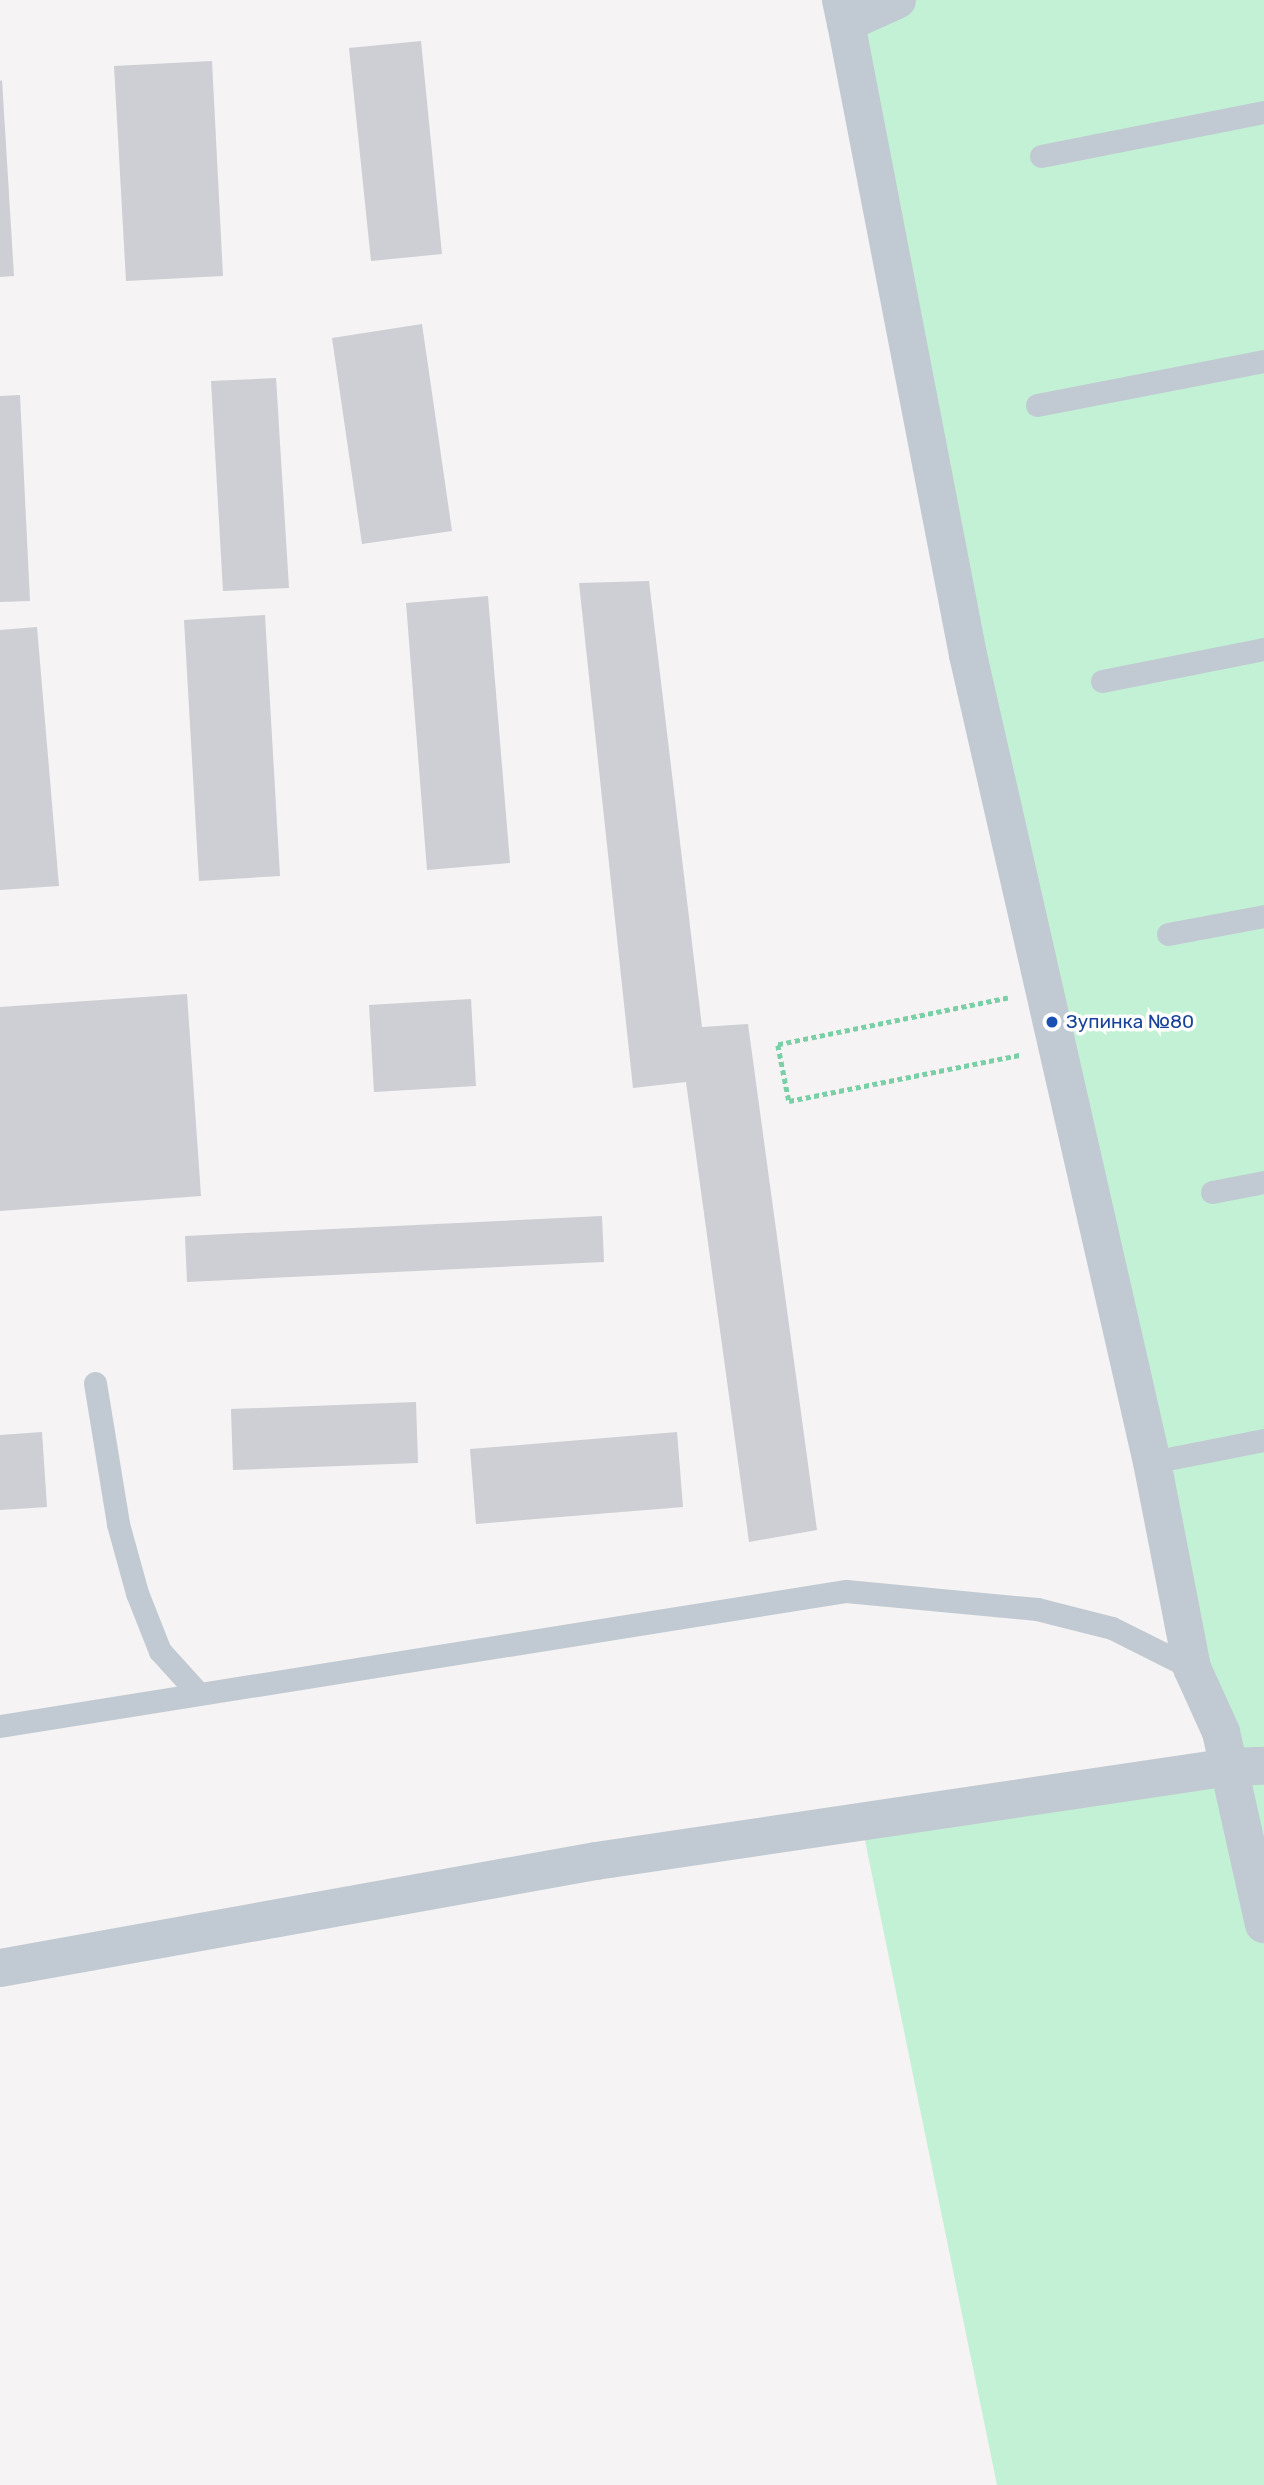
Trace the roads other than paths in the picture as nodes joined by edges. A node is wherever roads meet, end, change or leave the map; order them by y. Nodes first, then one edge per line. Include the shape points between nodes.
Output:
1 (897, 0) edge
2 (844, 11) edge
3 (1264, 112) edge
4 (1041, 156) dead end
5 (1264, 361) edge
6 (1037, 405) dead end
7 (1264, 649) edge
8 (1102, 681) dead end
9 (1264, 916) edge
10 (1168, 934) dead end
11 (1264, 1182) edge
12 (1212, 1192) dead end
13 (95, 1384) dead end
14 (1264, 1440) edge
15 (1152, 1462) junction
16 (1192, 1668) junction
17 (199, 1694) junction
18 (0, 1726) edge
19 (1247, 1766) edge
20 (1264, 1924) edge
21 (0, 1968) edge

1 - 2 street
2 - 15 street via 968,655
3 - 4 lane
5 - 6 lane
7 - 8 lane
9 - 10 lane
11 - 12 lane
13 - 17 lane via 118,1524 137,1593 160,1651
14 - 15 lane
15 - 16 street
16 - 17 lane via 1112,1628 1037,1609 846,1591
16 - 19 street via 1221,1732
17 - 18 lane
19 - 20 street
19 - 21 street via 596,1861

